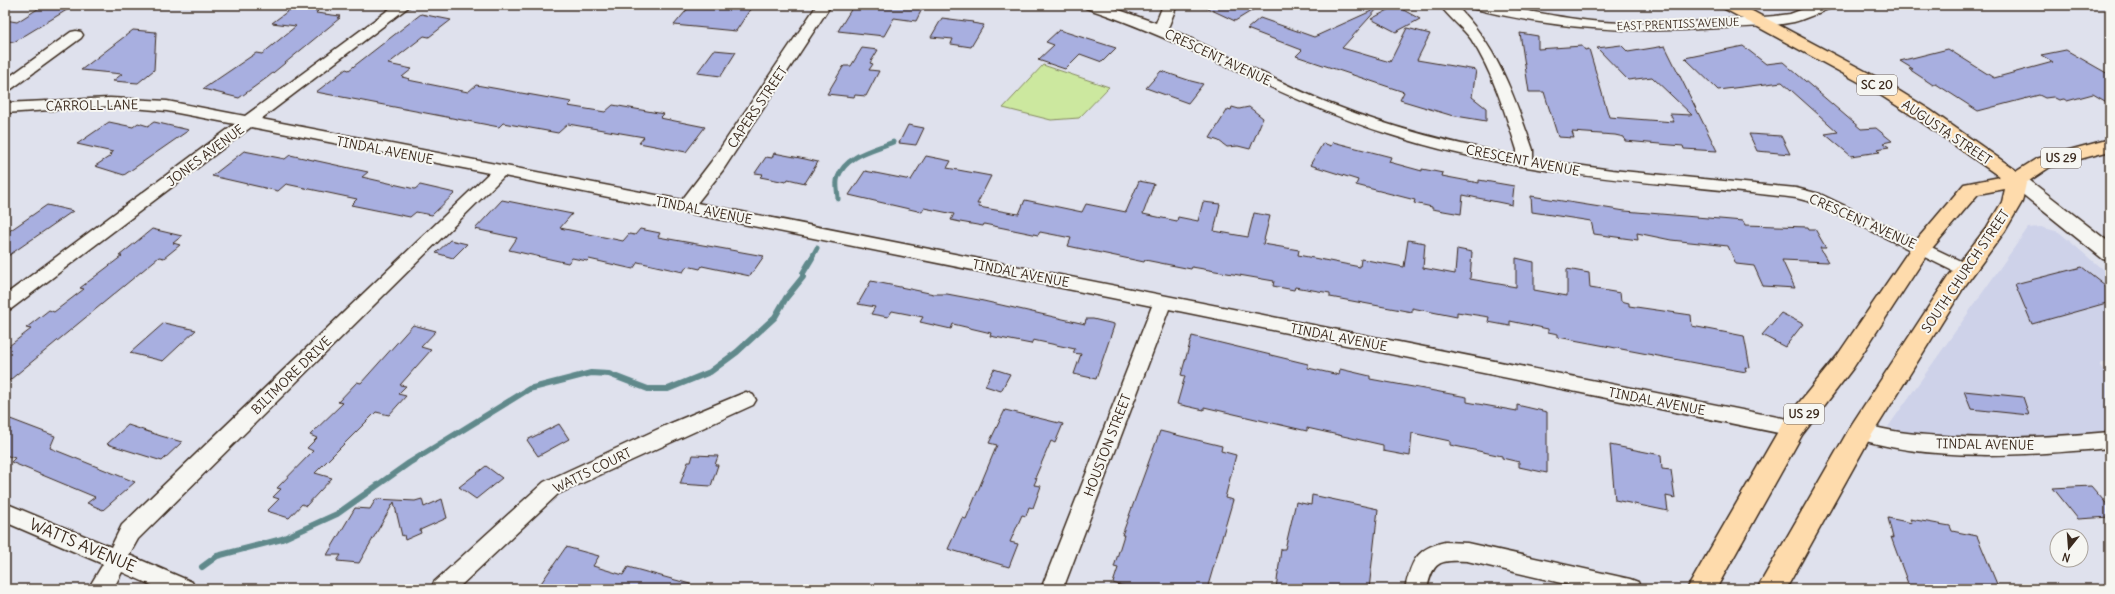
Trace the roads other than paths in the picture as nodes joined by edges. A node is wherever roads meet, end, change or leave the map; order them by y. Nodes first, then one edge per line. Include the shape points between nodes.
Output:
1 (404, 5) edge
2 (824, 5) edge
3 (1090, 5) edge
4 (1170, 5) edge
5 (1447, 5) edge
6 (1476, 5) edge
7 (1729, 5) edge
8 (1826, 5) edge
9 (1761, 21) junction
10 (1160, 30) junction
11 (76, 34) dead end
12 (5, 87) edge
13 (5, 108) edge
14 (249, 123) junction
15 (2110, 145) edge
16 (1525, 163) junction
17 (499, 172) junction
18 (2017, 180) junction
19 (686, 206) junction
20 (1921, 248) junction
21 (2110, 254) edge
22 (1965, 270) junction
23 (1163, 301) junction
24 (5, 304) edge
25 (746, 400) dead end
26 (1793, 428) junction
27 (1861, 431) junction
28 (2110, 440) edge
29 (5, 512) edge
30 (116, 559) junction
31 (99, 589) edge
32 (184, 589) edge
33 (442, 589) edge
34 (1052, 589) edge
35 (1416, 589) edge
36 (1630, 589) edge
37 (1701, 589) edge
38 (1771, 589) edge

1 - 14 street, JONES AVENUE
2 - 19 street, CAPERS STREET via 717,166
3 - 10 street, CRESCENT AVENUE
4 - 10 street
5 - 16 street via 1464,19 1493,62 1525,150
6 - 9 street, EAST PRENTISS AVENUE via 1536,17 1603,26 1677,26
7 - 9 main road, AUGUSTA STREET / SC 20
8 - 9 street, EAST PRENTISS AVENUE via 1792,18
9 - 18 main road, AUGUSTA STREET / SC 20 via 1874,83
10 - 16 street, CRESCENT AVENUE via 1312,101 1365,122 1415,137
11 - 12 street
13 - 14 street, CARROLL LANE via 134,103 167,106
14 - 17 street, TINDAL AVENUE
14 - 24 street, JONES AVENUE
15 - 18 main road, US 29 via 2043,163
16 - 20 street, CRESCENT AVENUE via 1610,175 1796,192 1820,199
17 - 19 street, TINDAL AVENUE
17 - 30 street, BILTMORE DRIVE via 130,532
18 - 20 main road, US 29 via 1970,189
18 - 21 main road, AUGUSTA STREET / SC 20
18 - 22 main road, SOUTH CHURCH STREET via 2012,202 1995,231
19 - 23 street, TINDAL AVENUE
20 - 22 street, CRESCENT AVENUE
20 - 26 main road, US 29 via 1845,362
22 - 27 main road, SOUTH CHURCH STREET
23 - 26 street, TINDAL AVENUE
23 - 34 street, HOUSTON STREET
25 - 33 street, WATTS COURT via 551,488
26 - 37 main road, US 29
27 - 28 street, TINDAL AVENUE via 1881,438 1958,445 2015,446
27 - 38 main road, SOUTH CHURCH STREET
29 - 30 street, WATTS AVENUE
30 - 31 street, BILTMORE DRIVE
30 - 32 street, WATTS AVENUE
35 - 36 street via 1419,571 1424,561 1433,554 1448,551 1467,552

